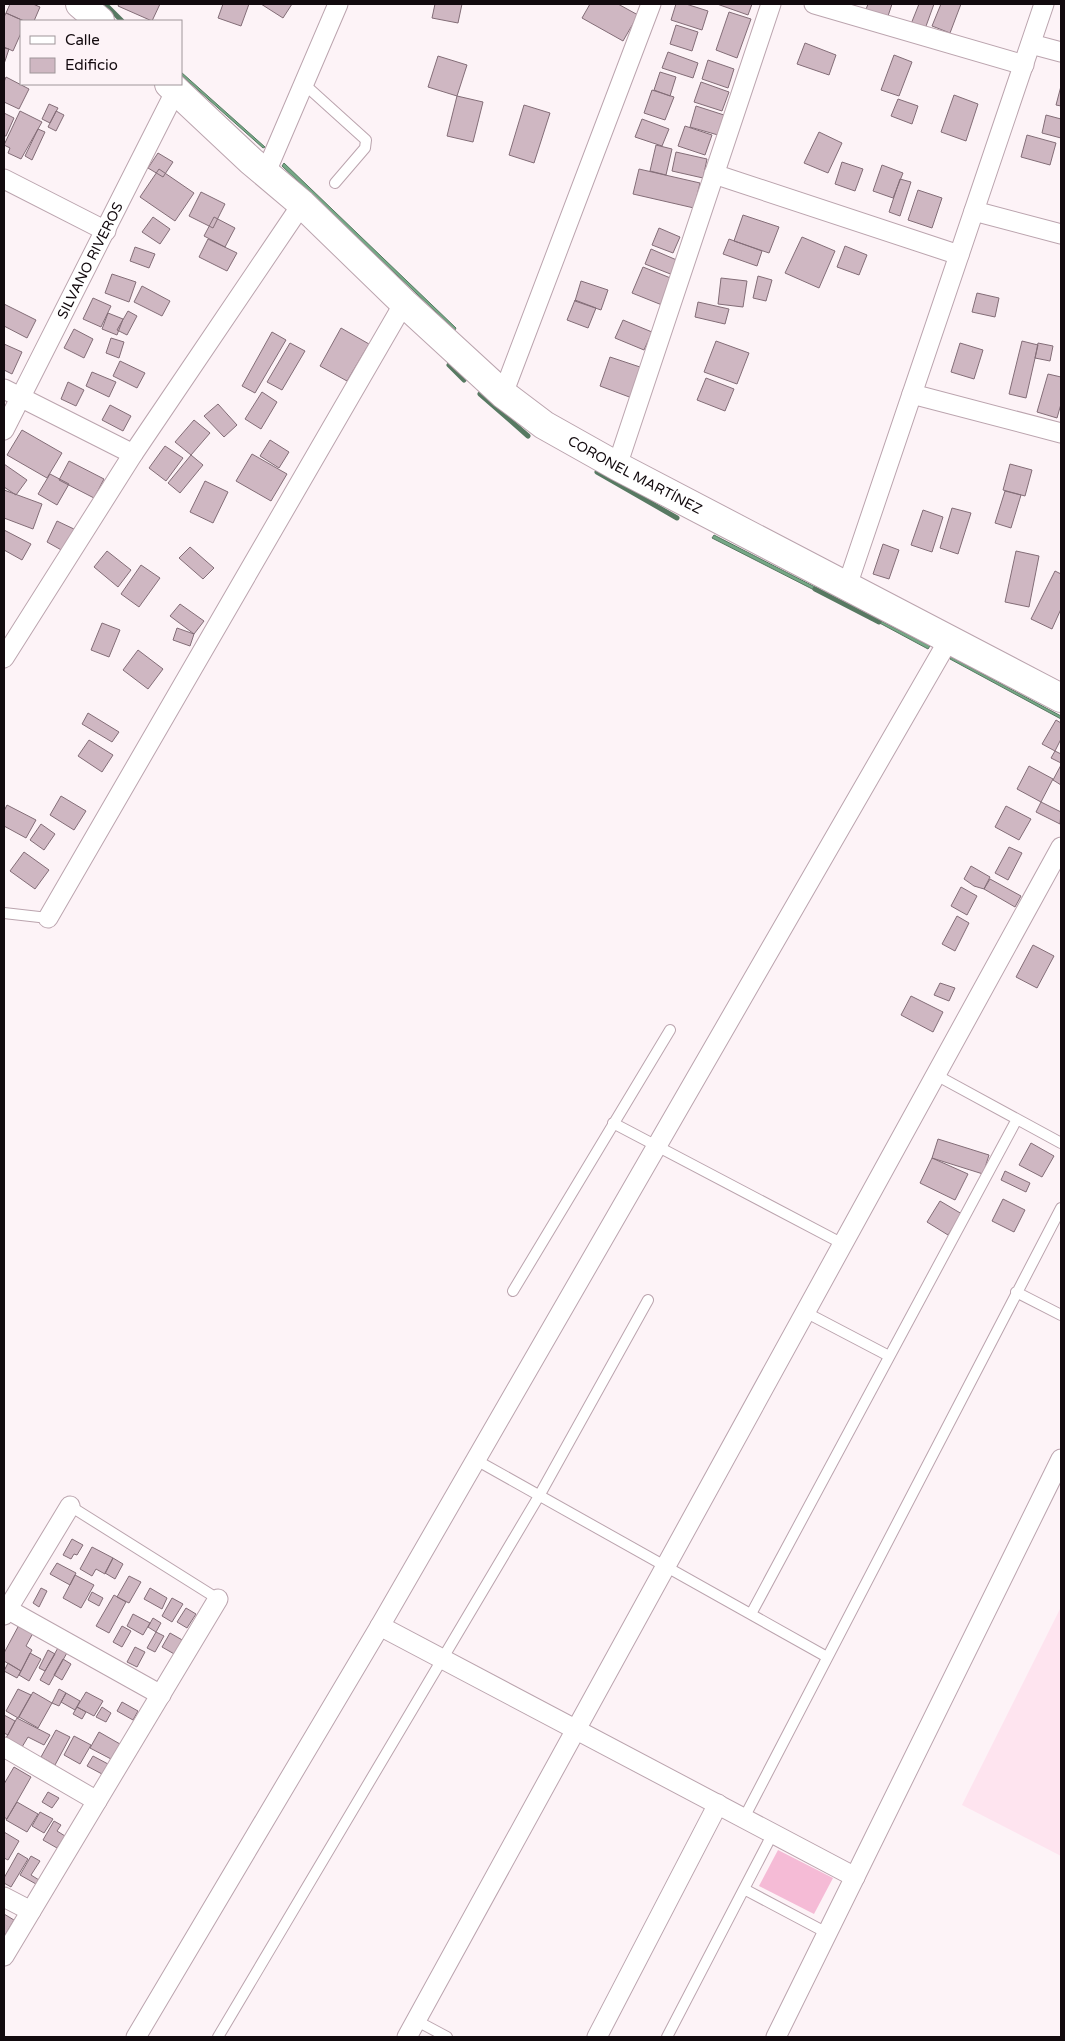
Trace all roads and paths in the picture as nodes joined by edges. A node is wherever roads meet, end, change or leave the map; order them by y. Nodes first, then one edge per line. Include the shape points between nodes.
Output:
1 (80, 4) edge
2 (338, 4) edge
3 (651, 4) edge
4 (771, 4) edge
5 (814, 4) edge
6 (1044, 4) edge
7 (99, 20) edge
8 (1030, 44) junction
9 (1061, 52) edge
10 (1024, 65) junction
11 (304, 84) junction
12 (173, 87) edge
13 (259, 166) junction
14 (714, 174) junction
15 (4, 179) edge
16 (335, 183) dead end
17 (302, 204) junction
18 (974, 211) junction
19 (106, 231) junction
20 (1061, 234) edge
21 (959, 255) junction
22 (404, 303) junction
23 (4, 389) edge
24 (503, 394) junction
25 (912, 394) junction
26 (20, 398) junction
27 (4, 430) edge
28 (1061, 433) edge
29 (133, 454) junction
30 (617, 466) junction
31 (847, 586) junction
32 (948, 641) junction
33 (4, 658) edge
34 (1061, 698) edge
35 (1061, 847) edge
36 (4, 914) edge
37 (48, 918) joint
38 (670, 1030) dead end
39 (936, 1075) junction
40 (1017, 1119) junction
41 (613, 1124) junction
42 (1061, 1143) edge
43 (657, 1146) junction
44 (1061, 1208) edge
45 (843, 1244) junction
46 (513, 1291) dead end
47 (1016, 1292) junction
48 (648, 1300) dead end
49 (805, 1312) junction
50 (1061, 1315) edge
51 (890, 1356) junction
52 (1061, 1458) edge
53 (476, 1460) junction
54 (539, 1496) junction
55 (70, 1506) joint
56 (666, 1566) junction
57 (218, 1599) joint
58 (5, 1612) edge
59 (751, 1614) junction
60 (380, 1626) junction
61 (827, 1657) junction
62 (442, 1659) junction
63 (161, 1695) junction
64 (575, 1731) junction
65 (4, 1747) edge
66 (97, 1801) junction
67 (718, 1804) junction
68 (744, 1818) junction
69 (773, 1833) junction
70 (855, 1877) junction
71 (744, 1889) junction
72 (4, 1898) edge
73 (31, 1911) junction
74 (827, 1933) junction
75 (4, 1956) edge
76 (416, 2021) junction
77 (136, 2037) edge
78 (218, 2037) edge
79 (407, 2037) edge
80 (448, 2037) edge
81 (597, 2037) edge
82 (667, 2037) edge
83 (776, 2037) edge

1 - 7 main road
2 - 11 street
3 - 24 street
4 - 14 street
5 - 10 street
6 - 8 street
8 - 9 street
8 - 10 street
10 - 18 street
11 - 13 street
11 - 16 lane via 366,140 364,148
12 - 13 main road, CORONEL MARTÍNEZ
12 - 19 street, SILVANO RIVEROS
13 - 17 main road, CORONEL MARTÍNEZ
14 - 21 street
14 - 30 street
15 - 19 street
17 - 22 main road, CORONEL MARTÍNEZ
17 - 29 street
18 - 20 street
18 - 21 street
19 - 26 street, SILVANO RIVEROS
21 - 25 street
22 - 24 main road, CORONEL MARTÍNEZ
22 - 37 street
23 - 26 street
24 - 30 main road, CORONEL MARTÍNEZ via 544,425
25 - 28 street
25 - 31 street
26 - 27 street, SILVANO RIVEROS
26 - 29 street
29 - 33 street
30 - 31 main road, CORONEL MARTÍNEZ
31 - 32 main road, CORONEL MARTÍNEZ
32 - 34 main road, CORONEL MARTÍNEZ
32 - 43 street
35 - 39 street
36 - 37 lane
38 - 41 lane
39 - 40 lane
39 - 45 street
40 - 42 lane
40 - 51 lane
41 - 43 lane
41 - 46 lane
43 - 45 lane
43 - 53 street
44 - 47 lane
45 - 49 street
47 - 50 lane
47 - 61 lane
48 - 54 lane
49 - 51 lane
49 - 56 street
51 - 59 lane
52 - 70 street
53 - 54 lane
53 - 60 street
54 - 56 lane
54 - 62 lane
55 - 57 lane
55 - 58 street
56 - 59 lane
56 - 64 street
57 - 63 street
58 - 63 street
59 - 61 lane
60 - 62 street
60 - 77 street
61 - 68 lane
62 - 64 street
62 - 78 lane
63 - 66 street
64 - 67 street
64 - 76 street
65 - 66 street
66 - 73 street
67 - 68 street
67 - 81 street
68 - 69 street
69 - 70 street
69 - 71 lane
70 - 74 street
71 - 74 lane
71 - 82 lane
72 - 73 street
73 - 75 street
74 - 83 street
76 - 79 street
76 - 80 lane

